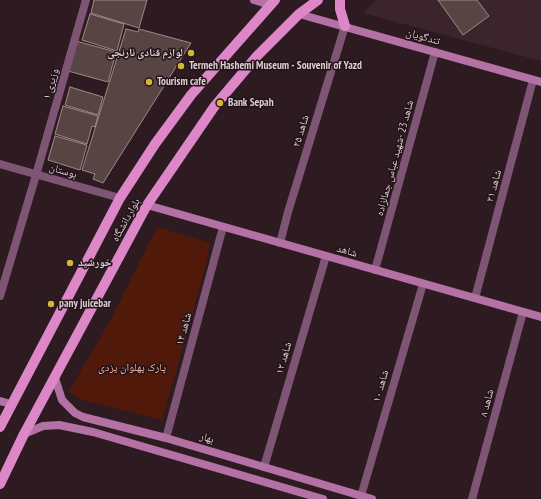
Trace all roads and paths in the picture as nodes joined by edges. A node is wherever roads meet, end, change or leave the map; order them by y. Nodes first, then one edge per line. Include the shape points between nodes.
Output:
1 (86, 0) edge
2 (254, 0) edge
3 (318, 0) edge
4 (340, 0) edge
5 (272, 2) edge
6 (299, 14) junction
7 (344, 26) junction
8 (435, 52) junction
9 (537, 81) edge
10 (0, 164) edge
11 (36, 175) junction
12 (120, 198) junction
13 (147, 205) junction
14 (223, 227) junction
15 (280, 243) junction
16 (326, 256) junction
17 (375, 270) junction
18 (423, 284) junction
19 (0, 296) edge
20 (475, 298) junction
21 (523, 312) junction
22 (541, 317) edge
23 (55, 378) junction
24 (0, 401) edge
25 (11, 404) junction
26 (83, 417) junction
27 (0, 427) edge
28 (78, 428) junction
29 (24, 434) junction
30 (166, 438) junction
31 (264, 467) junction
32 (0, 484) edge
33 (361, 496) junction
34 (323, 499) edge
35 (372, 499) edge
36 (472, 499) edge

1 - 11 street, وزیری ۱
2 - 5 street
3 - 6 main road, بلواردانشگاه
4 - 7 main road
5 - 12 main road, بلواردانشگاه via 191,96 155,144
6 - 7 street, تندگویان
6 - 13 main road, بلواردانشگاه via 257,56 214,107
7 - 8 street, تندگویان
7 - 15 street, شاهد ۲۵
8 - 9 street, تندگویان
8 - 17 street, شاهد 23 -شهید عباس جمالزاده
9 - 20 street, شاهد ۲۱
10 - 11 street, بوستان
11 - 12 street, بوستان
11 - 19 street, وزیری ۱
12 - 25 main road, بلواردانشگاه
13 - 14 street, شاهد
13 - 23 main road, بلواردانشگاه
14 - 15 street, شاهد
14 - 30 street, شاهد ۱۴
15 - 16 street, شاهد
16 - 17 street, شاهد
16 - 31 street, شاهد ۱۲
17 - 18 street, شاهد
18 - 20 street, شاهد
18 - 33 street, شاهد ۱۰
20 - 21 street, شاهد
21 - 22 street, شاهد
21 - 36 street, شاهد ۸
23 - 26 street, بهار via 62,400
23 - 29 main road, بلواردانشگاه
24 - 25 street
25 - 27 main road, بلواردانشگاه
26 - 28 street via 78,416 74,420 73,423
26 - 30 street, بهار
28 - 29 street via 43,426
28 - 34 street
29 - 32 main road, بلواردانشگاه
30 - 31 street, بهار
31 - 33 street, بهار
33 - 35 street, بهار

